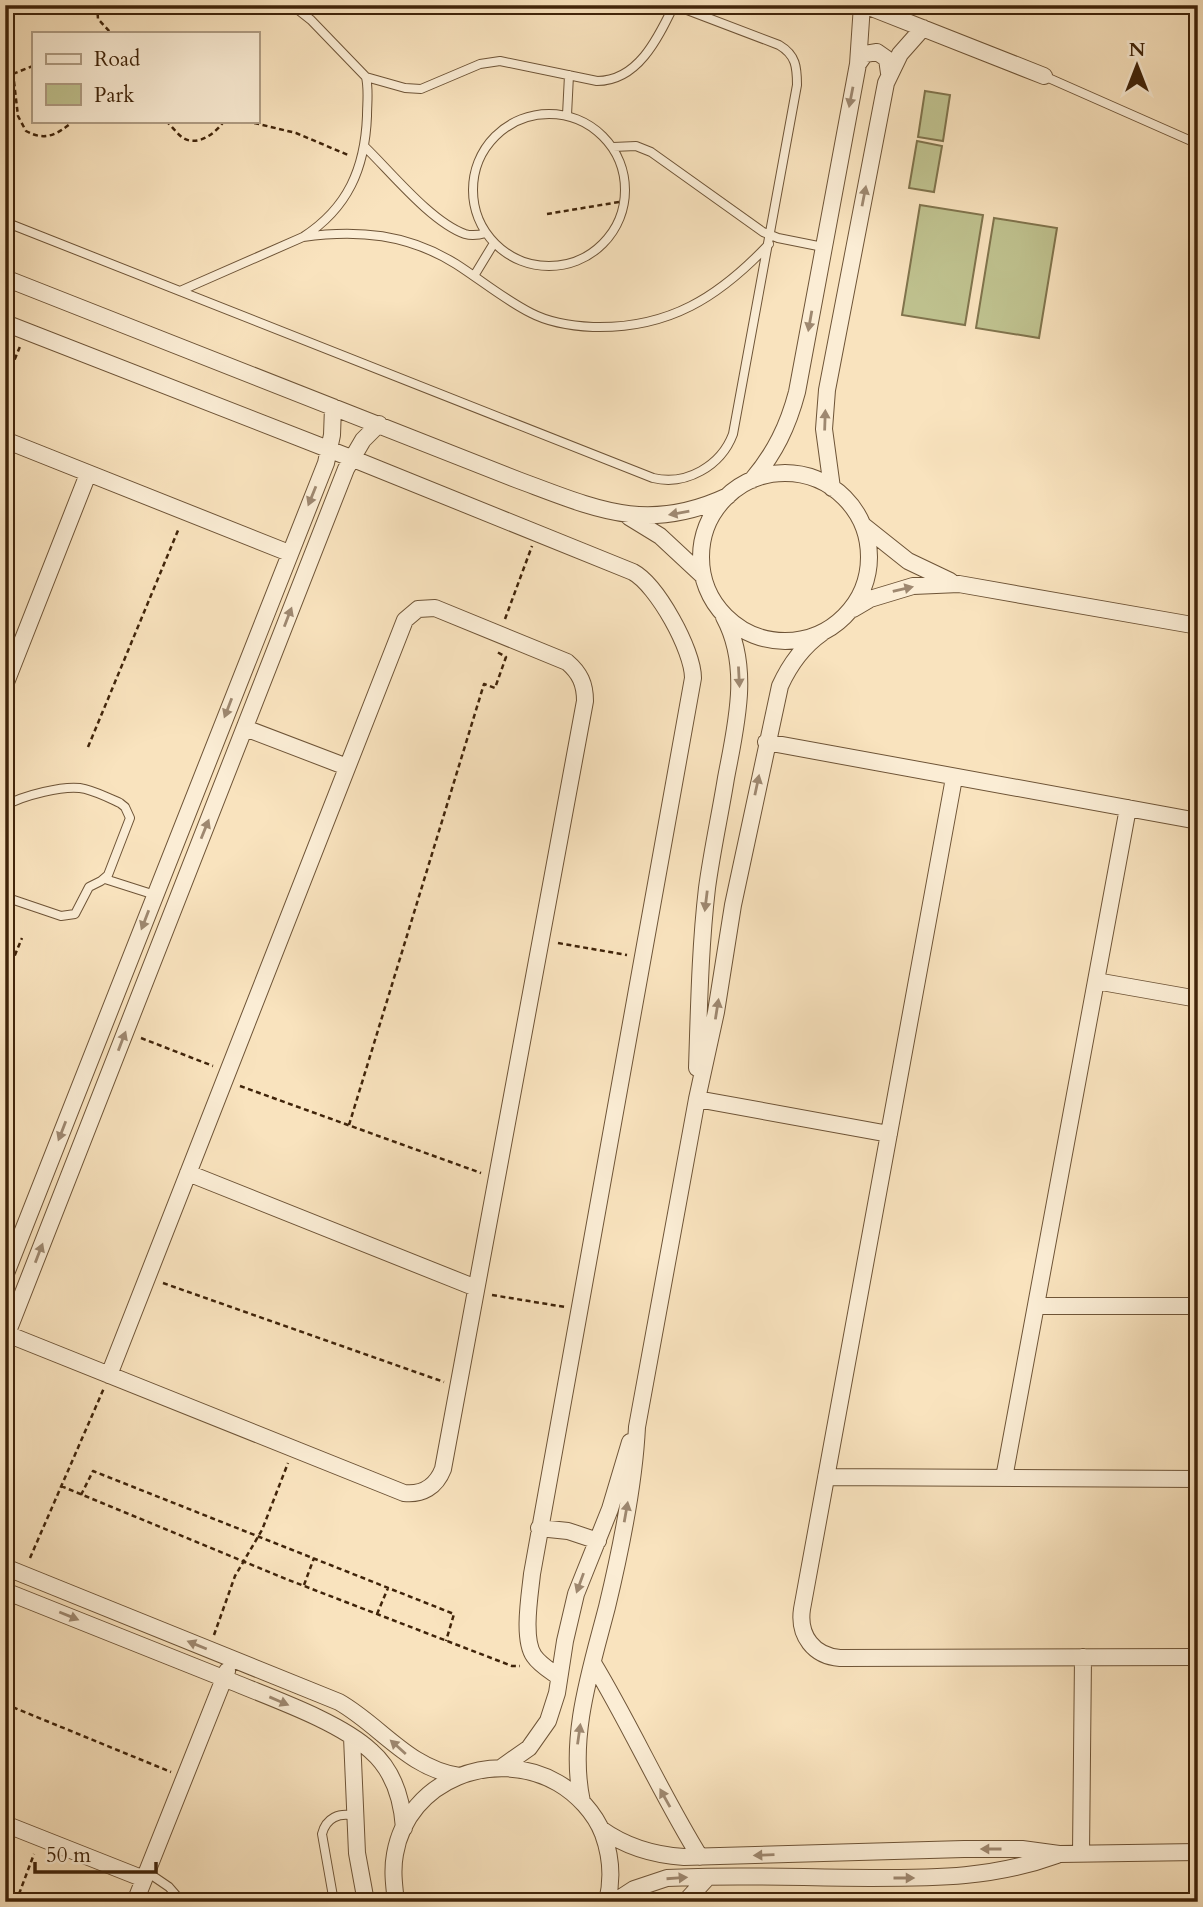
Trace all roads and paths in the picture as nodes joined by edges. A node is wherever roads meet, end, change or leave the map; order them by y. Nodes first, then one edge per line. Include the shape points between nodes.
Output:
1 (97, 5) edge
2 (292, 5) edge
3 (674, 5) edge
4 (863, 5) edge
5 (923, 28) junction
6 (110, 32) edge
7 (858, 64) junction
8 (32, 66) edge
9 (13, 73) junction
10 (889, 73) junction
11 (569, 75) junction
12 (1044, 76) joint
13 (5, 77) edge
14 (366, 77) junction
15 (567, 115) junction
16 (72, 122) edge
17 (167, 122) edge
18 (223, 122) edge
19 (250, 122) edge
20 (1198, 145) edge
21 (365, 147) junction
22 (613, 147) junction
23 (362, 162) junction
24 (625, 201) junction
25 (547, 214) dead end
26 (5, 222) edge
27 (486, 233) junction
28 (303, 237) junction
29 (769, 240) junction
30 (494, 243) junction
31 (823, 247) junction
32 (474, 276) junction
33 (5, 278) edge
34 (180, 291) junction
35 (5, 323) edge
36 (26, 331) junction
37 (5, 383) edge
38 (332, 407) junction
39 (379, 424) junction
40 (5, 440) edge
41 (329, 451) junction
42 (351, 458) junction
43 (88, 474) junction
44 (752, 480) junction
45 (832, 488) junction
46 (728, 496) junction
47 (186, 512) junction
48 (627, 515) junction
49 (864, 526) junction
50 (537, 534) junction
51 (289, 552) junction
52 (703, 576) junction
53 (959, 584) junction
54 (721, 611) junction
55 (851, 611) junction
56 (1198, 626) edge
57 (822, 633) junction
58 (499, 634) junction
59 (5, 685) edge
60 (245, 728) junction
61 (766, 742) junction
62 (88, 747) dead end
63 (347, 766) junction
64 (954, 778) junction
65 (5, 806) edge
66 (1128, 808) junction
67 (1198, 821) edge
68 (105, 879) junction
69 (155, 895) junction
70 (5, 897) edge
71 (22, 938) dead end
72 (541, 940) junction
73 (643, 958) junction
74 (5, 979) edge
75 (1096, 981) junction
76 (1198, 999) edge
77 (125, 1032) junction
78 (226, 1076) junction
79 (697, 1099) junction
80 (349, 1125) junction
81 (889, 1134) junction
82 (188, 1173) junction
83 (496, 1178) junction
84 (5, 1276) edge
85 (147, 1278) junction
86 (476, 1290) junction
87 (1036, 1306) junction
88 (1198, 1306) edge
89 (578, 1309) junction
90 (6, 1337) edge
91 (109, 1375) junction
92 (458, 1387) junction
93 (637, 1427) junction
94 (278, 1458) dead end
95 (826, 1477) junction
96 (1004, 1478) junction
97 (1198, 1479) edge
98 (61, 1486) junction
99 (81, 1495) junction
100 (539, 1528) junction
101 (259, 1537) junction
102 (598, 1541) junction
103 (314, 1559) junction
104 (243, 1562) junction
105 (27, 1564) dead end
106 (5, 1567) edge
107 (303, 1586) junction
108 (388, 1588) junction
109 (5, 1591) edge
110 (377, 1615) junction
111 (446, 1641) junction
112 (208, 1650) junction
113 (1083, 1657) junction
114 (1198, 1657) edge
115 (232, 1659) junction
116 (536, 1659) junction
117 (593, 1663) junction
118 (559, 1677) junction
119 (223, 1678) junction
120 (5, 1704) edge
121 (352, 1737) junction
122 (502, 1767) junction
123 (458, 1776) junction
124 (184, 1778) junction
125 (582, 1802) junction
126 (355, 1816) junction
127 (5, 1824) edge
128 (404, 1828) junction
129 (601, 1829) junction
130 (40, 1838) junction
131 (1198, 1852) edge
132 (1059, 1854) junction
133 (1081, 1854) junction
134 (700, 1857) junction
135 (146, 1875) junction
136 (708, 1877) junction
137 (16, 1902) edge
138 (135, 1902) edge
139 (182, 1902) edge
140 (334, 1902) edge
141 (366, 1902) edge
142 (396, 1902) edge
143 (607, 1902) edge
144 (614, 1902) edge
145 (685, 1902) edge

1 - 6 path via 98,19
2 - 14 lane
3 - 11 lane via 628,73 605,81
3 - 29 lane via 779,45 796,64 797,85
4 - 5 street
4 - 7 street
5 - 10 street
5 - 12 street
7 - 10 street via 865,54 877,52 887,59
7 -> 31 street
8 - 9 path
9 - 13 path
9 - 16 path via 18,116 26,131 50,137
45 -> 10 street via 824,429 827,390
11 - 14 lane via 500,61 480,64 421,89
11 - 15 lane
12 - 20 lane
14 - 21 lane
15 - 22 lane via 588,124
15 - 27 lane via 550,113 517,120 491,140 474,178 474,202
17 - 18 path via 182,137 196,140 215,132
19 - 23 path via 296,133
21 - 23 lane
21 - 27 lane via 441,219 464,234
22 - 24 lane via 625,177
22 - 29 lane via 636,146 651,152
23 - 28 lane via 342,202
24 - 25 path
24 - 30 lane via 609,238 584,258 569,263 537,265
26 - 34 lane
27 - 30 lane
28 - 32 lane via 385,235 423,246
28 - 34 lane
29 - 31 lane
29 - 32 lane via 735,277 696,304 656,320 621,326 571,325 544,318
29 - 34 lane via 730,443 720,457 698,472 671,481 653,478
30 - 32 lane
31 -> 44 street via 792,411 776,448
33 - 38 street
35 - 36 street
36 - 37 path
36 - 41 street
38 - 39 street
38 - 41 street
39 - 42 street
39 - 48 street via 554,493
40 - 43 street
41 - 42 street
41 -> 51 street
42 - 50 street
60 -> 42 street
43 - 47 street
43 - 59 street
44 - 45 street via 793,474
44 - 46 street
45 - 49 street via 851,505
46 -> 48 street via 689,511
46 - 52 street via 705,533
47 - 51 street
47 - 62 path
48 - 52 street via 660,536
49 - 53 street via 908,561
49 - 55 street via 869,570
50 - 58 path
50 - 73 street via 640,576 652,587 692,659 693,678
51 -> 69 street
52 - 54 street
55 -> 53 street via 891,591
53 - 56 street
54 - 57 street via 737,626 779,641
54 -> 79 street via 736,653 739,697 704,914
55 - 57 street
57 - 61 street via 785,673
58 - 63 street via 435,608 411,614 401,628
58 - 72 street via 567,663 579,675 585,692
58 - 80 path via 492,650 506,657 495,688 484,684
60 - 63 street
77 -> 60 street
61 - 64 street
79 -> 61 street
63 - 78 street
64 - 66 street
64 - 81 street
65 - 68 lane via 71,787 120,803 128,812 129,824
66 - 67 street
66 - 75 street
68 - 69 lane
68 - 70 lane via 89,887 71,916
69 -> 84 street
71 - 74 path
72 - 73 path
72 - 83 street
73 - 89 street
75 - 76 street
75 - 87 street
77 - 78 path
90 -> 77 street
78 - 80 path
78 - 82 street
79 - 81 street
79 - 93 street
80 - 83 path
81 - 95 street
82 - 85 street
82 - 86 street
83 - 86 street
85 - 91 street
85 - 92 path
86 - 89 path
86 - 92 street
87 - 88 street
87 - 96 street
89 - 100 street
90 - 91 street
91 - 92 street via 411,1493 431,1487 440,1476
91 - 98 path
93 - 102 street
117 -> 93 street via 621,1541
94 - 101 path via 289,1463
95 - 96 street
95 - 113 street via 801,1617 803,1633 818,1651 840,1658
96 - 97 street
98 - 99 path
98 - 105 path
99 - 101 path via 93,1471
99 - 104 path
100 - 102 street
100 - 116 street via 529,1618 530,1647
101 - 103 path
101 - 104 path
102 -> 118 street via 580,1583
103 - 107 path
103 - 108 path
104 - 107 path
104 - 112 path
112 -> 106 street
107 - 110 path
108 - 110 path
108 - 111 path via 454,1614
109 -> 119 street
110 - 111 path
111 - 116 path via 512,1666
112 - 115 street
113 - 114 street
113 - 133 street
115 - 119 street
123 -> 115 street via 417,1762 339,1702
116 - 118 street
125 -> 117 street via 578,1745
134 -> 117 street
118 - 122 street via 554,1706 540,1735 517,1759
119 -> 121 street
119 - 124 street
120 - 124 path
121 - 126 street
121 - 128 street via 372,1752 392,1778
122 - 123 street
122 - 125 street via 546,1776
123 - 128 street via 436,1788
124 - 135 street
125 - 129 street
126 - 140 lane via 342,1814 331,1819 322,1834
126 - 141 street
127 - 130 street
128 - 142 street via 393,1877
129 - 134 street via 647,1852
129 - 143 street via 611,1869
130 - 135 street
130 - 137 path
131 - 133 street
132 - 133 street
132 -> 134 street via 993,1848
136 -> 132 street via 952,1877 1013,1869
135 - 138 street
135 - 139 lane via 169,1887
144 -> 136 street via 650,1882
136 - 145 street

